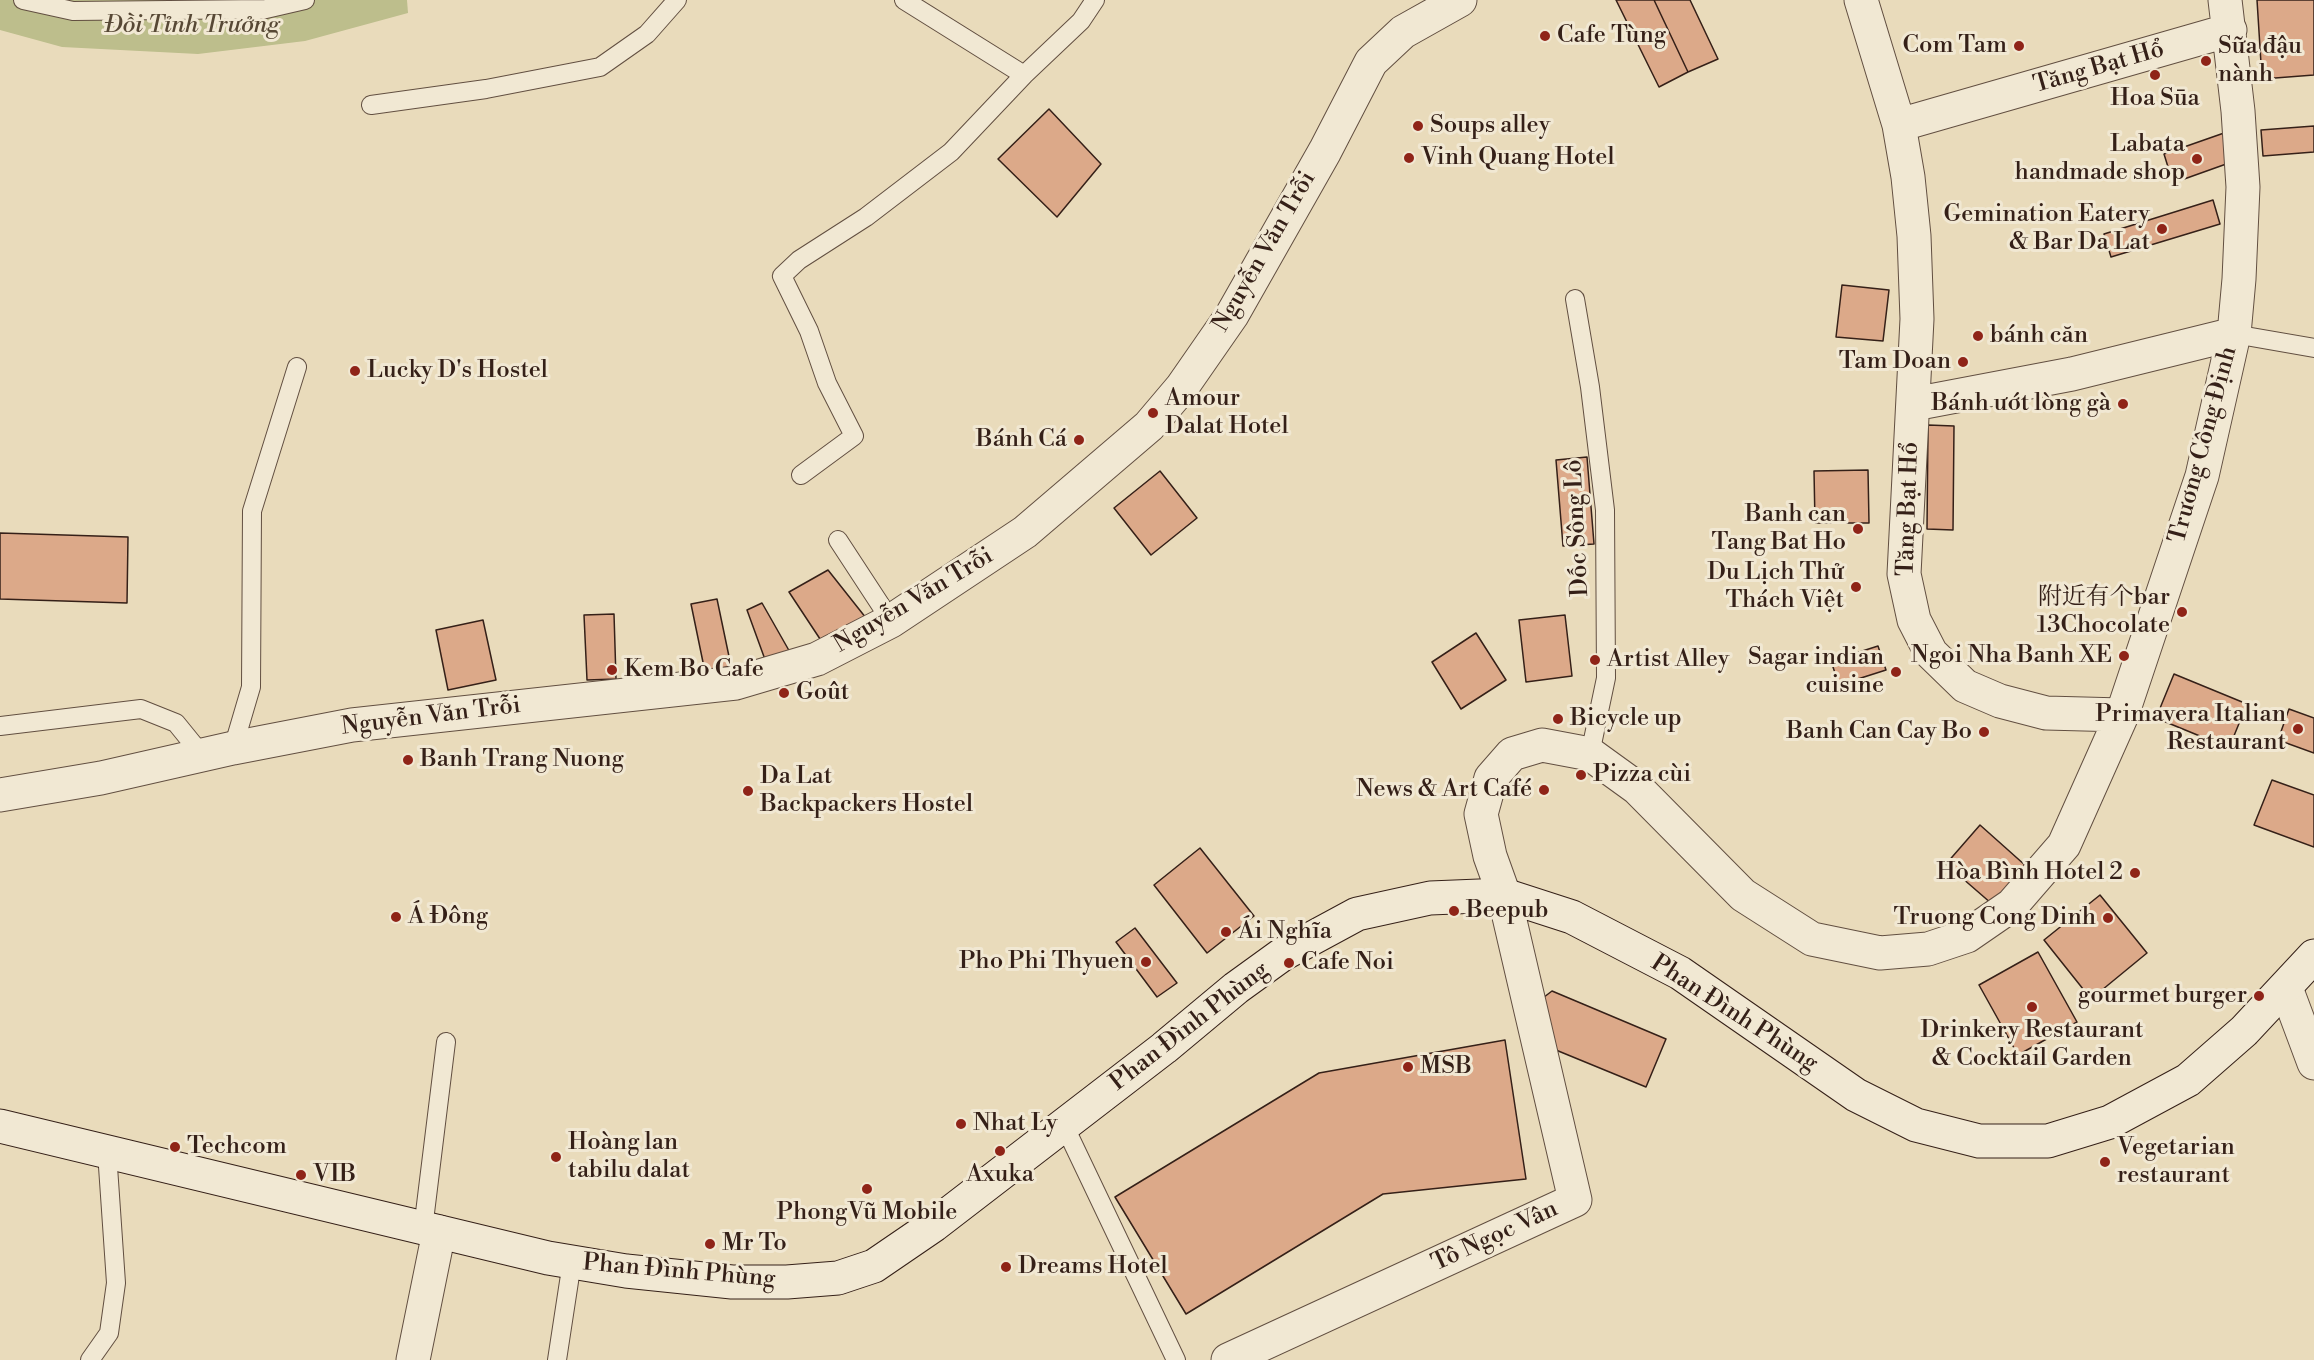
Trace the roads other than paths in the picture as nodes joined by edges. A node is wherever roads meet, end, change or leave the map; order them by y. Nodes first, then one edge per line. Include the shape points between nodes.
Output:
1 (23, 0) edge
2 (305, 0) edge
3 (677, 0) edge
4 (904, 0) edge
5 (1095, 0) edge
6 (1460, 0) edge
7 (1861, 0) edge
8 (1431, 8) edge
9 (2227, 15) edge
10 (1024, 75) junction
11 (371, 105) dead end
12 (1899, 125) junction
13 (1575, 299) dead end
14 (2234, 334) junction
15 (2314, 348) edge
16 (297, 368) dead end
17 (1914, 404) junction
18 (801, 475) dead end
19 (838, 540) dead end
20 (891, 621) junction
21 (2122, 715) junction
22 (0, 726) edge
23 (218, 751) junction
24 (1590, 754) junction
25 (0, 795) edge
26 (1504, 895) junction
27 (2314, 956) edge
28 (2286, 988) junction
29 (446, 1042) dead end
30 (2314, 1063) edge
31 (1064, 1125) junction
32 (0, 1126) edge
33 (107, 1152) junction
34 (431, 1230) junction
35 (572, 1262) junction
36 (90, 1360) edge
37 (413, 1360) edge
38 (557, 1360) edge
39 (1176, 1360) edge
40 (1228, 1360) edge

1 - 2 lane via 73,11 266,9
3 - 11 lane via 647,34 600,67 486,89
4 - 10 lane
5 - 10 lane via 1081,21
6 - 8 street, Nguyễn Văn Trỗi
7 - 12 street, Tăng Bạt Hổ
8 - 20 street, Nguyễn Văn Trỗi via 1371,62 1232,315 1182,387 1149,426 1025,532
9 - 12 street, Tăng Bạt Hổ
9 - 14 street, Trương Công Định via 2243,187
10 - 18 lane via 951,152 782,276 854,436
12 - 17 street, Tăng Bạt Hổ via 1914,236
13 - 24 lane, Dốc Sông Lô via 1605,510 1606,678
14 - 15 lane
14 - 17 street via 2072,374
14 - 21 street, Trương Công Định via 2202,476
16 - 23 lane via 252,511 250,687
17 - 21 street, Tăng Bạt Hổ via 1904,574 1914,620 1931,653 1965,686 2000,701 2046,713
19 - 20 lane
20 - 23 street, Nguyễn Văn Trỗi via 817,659 736,683 352,725
21 - 24 street, Trương Công Định via 2064,845 2012,905 1967,936 1928,949 1880,953 1812,939 1743,895 1637,788
22 - 23 lane via 141,709 176,723
23 - 25 street, Nguyễn Văn Trỗi via 101,778
24 - 26 street, Trương Công Định via 1542,745 1512,754 1491,778 1481,814
26 - 28 street, Phan Đình Phùng via 1572,917 1680,973 1856,1095 1916,1125 1979,1142 2048,1141 2110,1122 2188,1080
26 - 31 street, Phan Đình Phùng via 1430,898 1357,914 1283,954
26 - 40 street, Tô Ngọc Vân via 1575,1200
27 - 28 street, Phan Đình Phùng
28 - 30 street
29 - 34 lane
31 - 35 street, Phan Đình Phùng via 874,1266 838,1278 732,1281
31 - 39 lane
32 - 33 street, Phan Đình Phùng
33 - 34 street, Phan Đình Phùng
33 - 36 lane via 116,1283 109,1333
34 - 35 street, Phan Đình Phùng
34 - 37 street
35 - 38 lane

